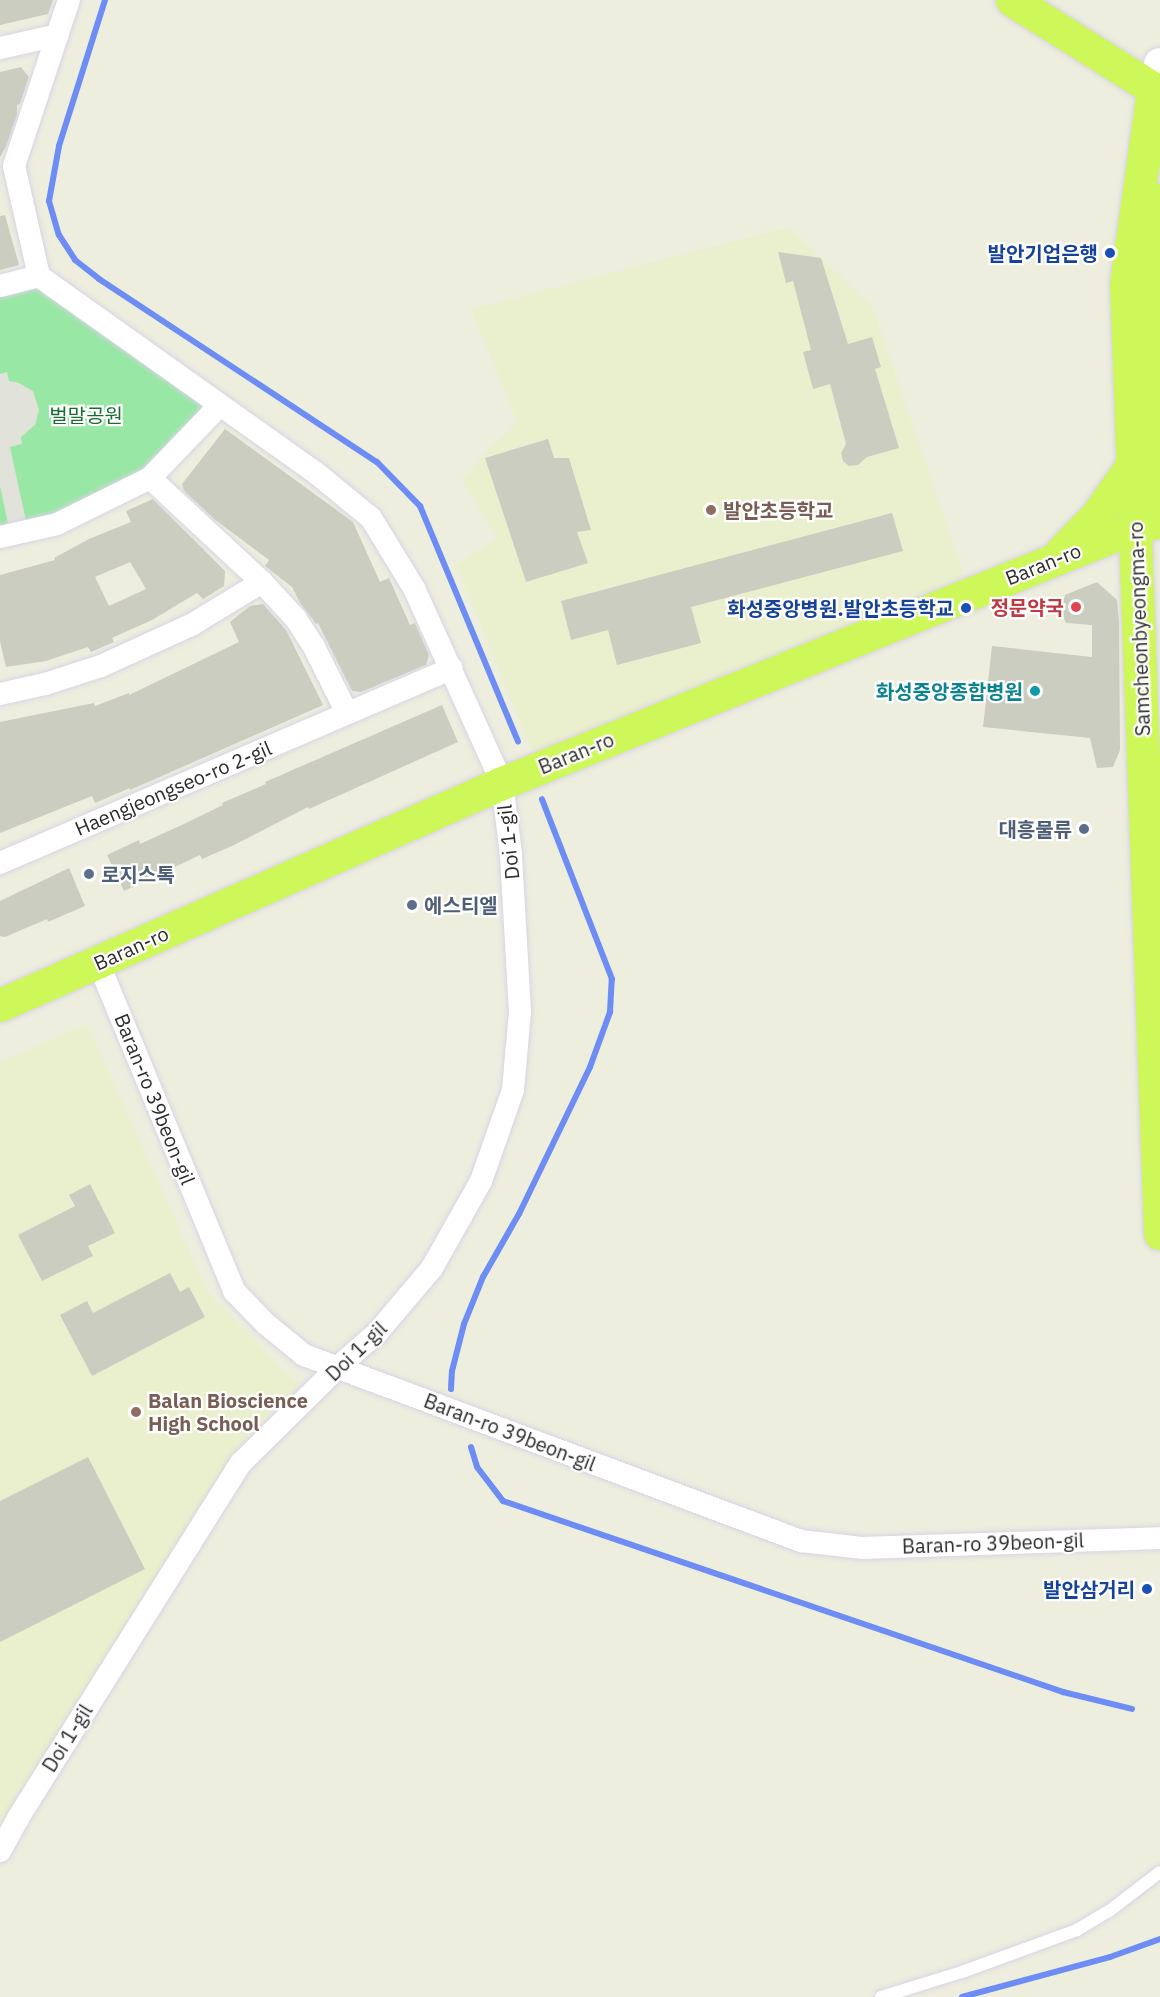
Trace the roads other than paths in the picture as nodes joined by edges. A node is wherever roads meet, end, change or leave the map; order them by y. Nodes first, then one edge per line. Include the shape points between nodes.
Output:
1 (69, 0) edge
2 (1012, 0) edge
3 (58, 34) junction
4 (0, 48) edge
5 (1158, 82) edge
6 (7, 168) edge
7 (1160, 200) edge
8 (39, 276) junction
9 (0, 286) edge
10 (220, 405) junction
11 (1133, 464) junction
12 (150, 478) junction
13 (1152, 523) edge
14 (0, 537) edge
15 (1063, 556) junction
16 (262, 582) junction
17 (1137, 589) junction
18 (452, 668) junction
19 (0, 694) edge
20 (347, 713) junction
21 (502, 783) junction
22 (0, 863) edge
23 (98, 962) junction
24 (0, 1005) edge
25 (1160, 1233) edge
26 (338, 1367) junction
27 (1160, 1538) edge
28 (0, 1851) edge
29 (1160, 1872) edge
30 (885, 1996) edge

1 - 3 street
2 - 5 main road
3 - 4 street
3 - 6 street
5 - 11 main road, Samcheonbyeongma-ro via 1126,284
6 - 8 street
7 - 13 main road, Samcheonbyeongma-ro
8 - 9 street
8 - 10 street
10 - 12 street
10 - 18 street via 316,473 371,518 415,590
11 - 13 main road, Samcheonbyeongma-ro
11 - 15 main road
12 - 14 street via 57,524
12 - 16 street
13 - 15 main road, Baran-ro
13 - 17 main road, Samcheonbyeongma-ro
15 - 17 main road via 1110,564
15 - 21 main road, Baran-ro
16 - 19 street via 185,628 100,666
16 - 20 street via 296,619
17 - 25 main road, Samcheonbyeongma-ro
18 - 20 street, Haengjeongseo-ro 2-gil
18 - 21 street
20 - 22 street, Haengjeongseo-ro 2-gil
21 - 23 main road, Baran-ro
21 - 26 street, Doi 1-gil via 511,854 520,1012 513,1090 481,1182 432,1268 377,1333
23 - 24 main road, Baran-ro
23 - 26 street, Baran-ro 39beon-gil via 234,1291 304,1355
26 - 27 street, Baran-ro 39beon-gil via 801,1541 862,1548
26 - 28 street, Doi 1-gil via 241,1463
29 - 30 lane via 1077,1930

